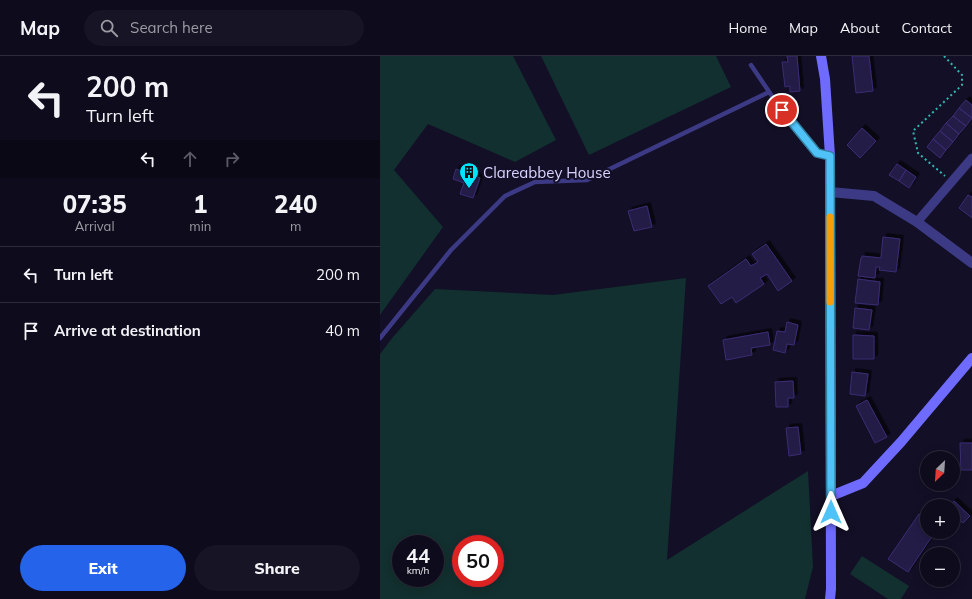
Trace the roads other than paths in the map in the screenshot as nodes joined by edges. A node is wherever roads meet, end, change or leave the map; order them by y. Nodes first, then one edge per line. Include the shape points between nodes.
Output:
1 (821, 56) edge
2 (751, 65) dead end
3 (769, 92) junction
4 (830, 156) junction
5 (972, 158) edge
6 (830, 192) junction
7 (917, 222) junction
8 (972, 263) edge
9 (380, 338) edge
10 (972, 358) edge
11 (831, 496) junction
12 (830, 599) edge

1 - 4 main road
2 - 3 lane
3 - 4 lane via 817,153
3 - 9 lane via 587,180 535,182 505,196 452,250
4 - 6 main road
5 - 7 street
6 - 7 street via 874,196
6 - 11 main road
7 - 8 street
10 - 11 main road via 863,483
11 - 12 main road

